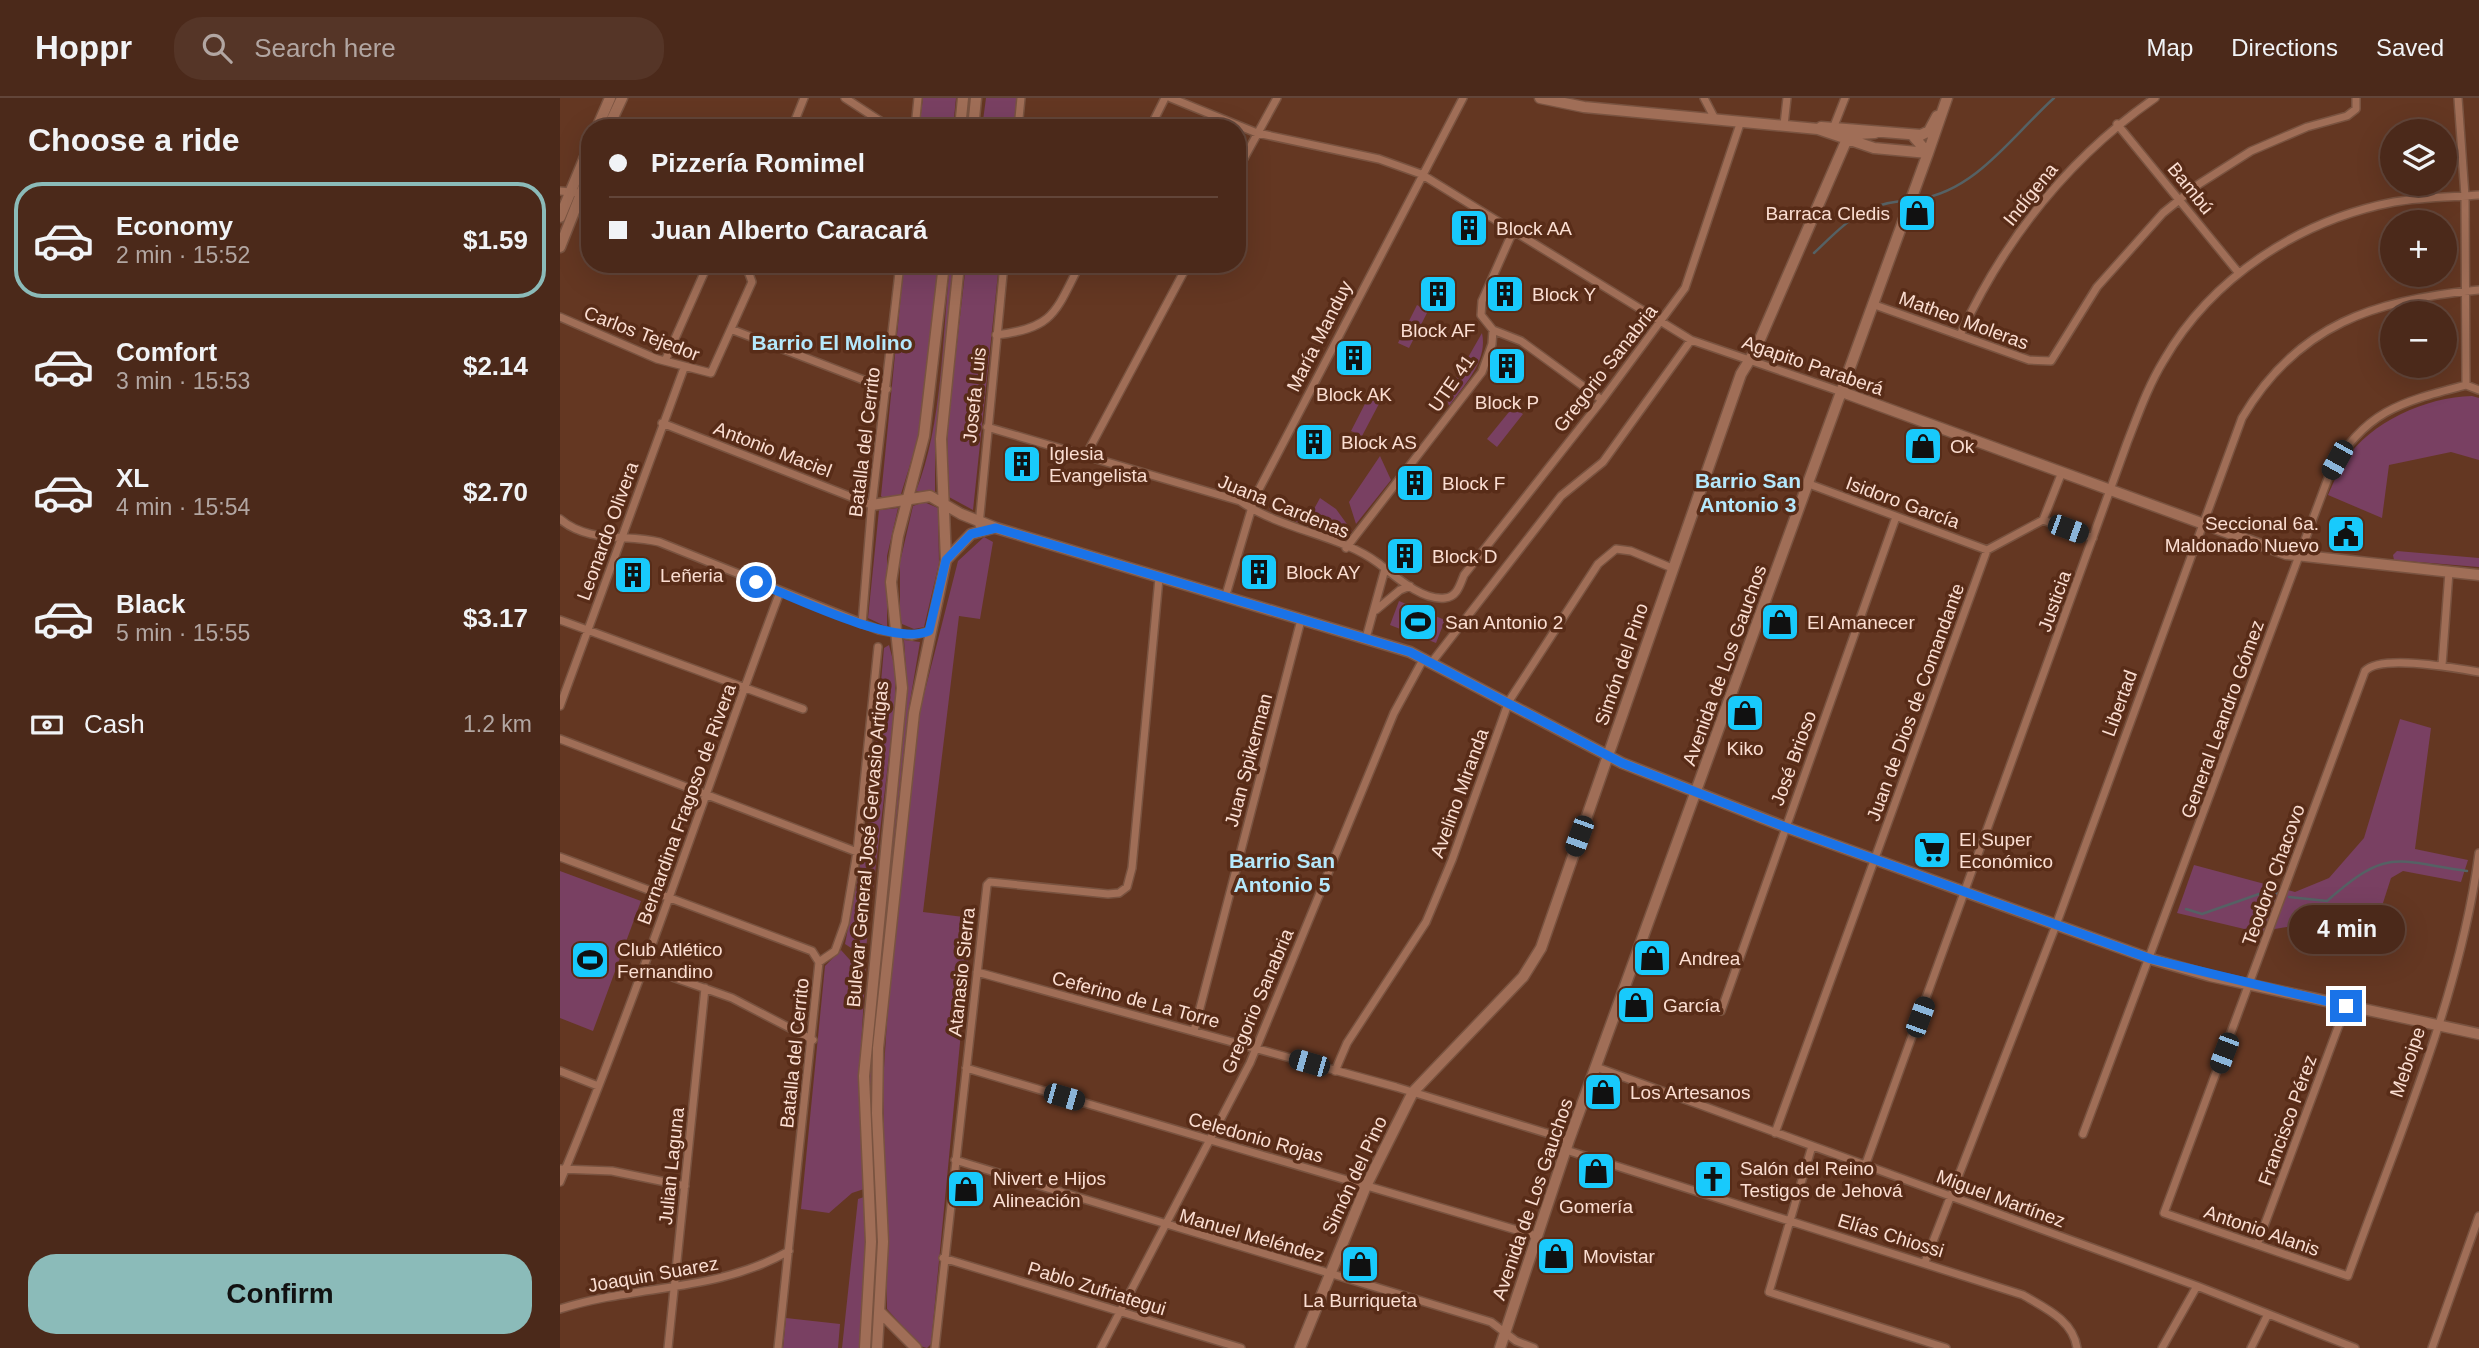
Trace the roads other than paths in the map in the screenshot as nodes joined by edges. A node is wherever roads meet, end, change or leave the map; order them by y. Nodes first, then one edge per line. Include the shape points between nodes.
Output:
1 (610, 98) edge
2 (622, 98) edge
3 (804, 98) edge
4 (845, 98) edge
5 (918, 98) edge
6 (963, 98) edge
7 (976, 98) edge
8 (1021, 98) edge
9 (1165, 98) edge
10 (1171, 98) edge
11 (1276, 98) edge
12 (1463, 98) edge
13 (1540, 98) edge
14 (1704, 98) edge
15 (1787, 98) edge
16 (1845, 98) edge
17 (2155, 98) edge
18 (2458, 98) edge
19 (2356, 101) edge
20 (1945, 103) edge
21 (1715, 118) junction
22 (601, 119) edge
23 (612, 119) edge
24 (796, 119) edge
25 (877, 119) edge
26 (916, 119) edge
27 (961, 119) edge
28 (974, 119) edge
29 (1019, 119) edge
30 (1154, 119) edge
31 (1223, 119) edge
32 (1741, 121) junction
33 (2117, 124) junction
34 (1784, 125) junction
35 (1834, 126) junction
36 (1818, 128) junction
37 (1246, 129) edge
38 (1257, 133) junction
39 (1875, 133) junction
40 (1913, 136) junction
41 (1847, 139) junction
42 (1928, 153) junction
43 (1246, 154) edge
44 (581, 174) edge
45 (1421, 174) junction
46 (575, 193) edge
47 (2479, 195) edge
48 (2465, 196) junction
49 (2180, 198) junction
50 (560, 217) edge
51 (1514, 229) junction
52 (560, 247) edge
53 (2238, 272) junction
54 (704, 273) edge
55 (749, 273) edge
56 (897, 273) edge
57 (943, 273) edge
58 (957, 273) edge
59 (1003, 273) edge
60 (1075, 273) edge
61 (1183, 273) edge
62 (2479, 290) edge
63 (2463, 292) junction
64 (1871, 303) junction
65 (560, 317) edge
66 (1661, 323) junction
67 (733, 330) junction
68 (1493, 330) junction
69 (996, 335) junction
70 (1960, 335) junction
71 (1690, 340) junction
72 (665, 361) junction
73 (1748, 362) junction
74 (684, 368) junction
75 (2466, 385) junction
76 (887, 389) junction
77 (2479, 390) edge
78 (1842, 392) junction
79 (1602, 400) junction
80 (662, 423) junction
81 (986, 427) junction
82 (1086, 455) junction
83 (2062, 472) junction
84 (1809, 484) junction
85 (2109, 489) junction
86 (907, 501) junction
87 (943, 501) junction
88 (872, 505) junction
89 (1251, 509) junction
90 (1896, 517) junction
91 (560, 519) edge
92 (2043, 520) junction
93 (2201, 523) junction
94 (979, 526) junction
95 (623, 536) junction
96 (2093, 538) junction
97 (1346, 548) junction
98 (1987, 550) junction
99 (2297, 557) junction
100 (946, 560) junction
101 (1672, 568) junction
102 (1385, 569) junction
103 (2449, 572) junction
104 (2479, 575) edge
105 (1159, 578) junction
106 (1410, 586) junction
107 (780, 592) junction
108 (1226, 598) junction
109 (1439, 598) joint
110 (1375, 611) junction
111 (560, 620) edge
112 (1301, 620) junction
113 (862, 624) junction
114 (588, 630) junction
115 (929, 631) junction
116 (896, 634) junction
117 (1366, 638) junction
118 (878, 647) dead end
119 (1428, 660) junction
120 (2442, 665) junction
121 (2479, 672) edge
122 (744, 688) junction
123 (1509, 701) junction
124 (560, 706) edge
125 (803, 709) dead end
126 (560, 739) edge
127 (1608, 756) junction
128 (705, 793) junction
129 (1695, 793) junction
130 (1785, 827) junction
131 (857, 852) junction
132 (2479, 853) edge
133 (560, 857) edge
134 (1875, 859) junction
135 (1966, 892) junction
136 (670, 898) junction
137 (2056, 925) junction
138 (2151, 959) junction
139 (819, 962) junction
140 (644, 967) junction
141 (977, 972) junction
142 (2250, 984) junction
143 (705, 988) junction
144 (2346, 1006) junction
145 (1721, 1011) dead end
146 (2437, 1025) junction
147 (1194, 1031) junction
148 (2479, 1034) edge
149 (813, 1040) junction
150 (1256, 1048) junction
151 (1596, 1067) junction
152 (966, 1068) junction
153 (560, 1071) edge
154 (1335, 1071) junction
155 (598, 1086) junction
156 (1413, 1092) junction
157 (1776, 1133) junction
158 (2083, 1134) dead end
159 (1210, 1140) junction
160 (1567, 1145) junction
161 (1811, 1146) junction
162 (955, 1160) junction
163 (1865, 1166) junction
164 (563, 1169) edge
165 (560, 1182) edge
166 (685, 1186) junction
167 (1366, 1186) junction
168 (1950, 1197) junction
169 (2164, 1213) joint
170 (2479, 1216) edge
171 (1792, 1221) junction
172 (1166, 1226) junction
173 (1537, 1236) junction
174 (2257, 1245) junction
175 (789, 1251) junction
176 (943, 1258) junction
177 (1925, 1262) junction
178 (1329, 1274) junction
179 (2348, 1276) joint
180 (2197, 1286) junction
181 (674, 1289) junction
182 (560, 1309) edge
183 (1121, 1312) junction
184 (881, 1313) junction
185 (2268, 1314) junction
186 (1506, 1331) junction
187 (2338, 1345) edge
188 (668, 1348) edge
189 (778, 1348) edge
190 (864, 1348) edge
191 (877, 1348) edge
192 (916, 1348) edge
193 (935, 1348) edge
194 (1101, 1348) edge
195 (1241, 1348) edge
196 (1300, 1348) edge
197 (1500, 1348) edge
198 (1534, 1348) edge
199 (1946, 1348) edge
200 (2077, 1348) edge
201 (2162, 1348) edge
202 (2251, 1348) edge
203 (2355, 1348) edge
204 (2432, 1348) edge

1 - 22 street
2 - 23 street
3 - 24 street
4 - 25 street
5 - 26 street
6 - 27 street
7 - 28 street
8 - 29 street
9 - 30 street
10 - 31 street, Agapito Paraberá
11 - 38 street
12 - 45 street, María Manduy
13 - 21 street via 1584,107
14 - 21 street
15 - 34 street
16 - 35 street
17 - 33 street, Indígena
18 - 48 street
19 - 49 street via 2347,116 2306,127 2251,151
20 - 40 street, Avenida de Los Gauchos via 1929,131
20 - 42 street, Avenida de Los Gauchos
21 - 32 street
32 - 34 street
32 - 66 street, Gregorio Sanabria via 1685,288
33 - 49 street, Bambú
33 - 70 street, Indígena via 2072,166 2024,224 1983,286
34 - 36 street
35 - 36 street
35 - 39 street
36 - 41 street
37 - 38 street, Agapito Paraberá
38 - 43 street
38 - 45 street, Agapito Paraberá via 1378,159
39 - 40 street
39 - 41 street
40 - 42 street
41 - 42 street via 1874,148
41 - 73 street, Simón del Pino
42 - 64 street, Avenida de Los Gauchos
44 - 46 street
45 - 51 street, Agapito Paraberá
45 - 89 street, María Manduy
46 - 50 street
46 - 52 street
47 - 48 street, Justicia
48 - 53 street, Justicia via 2395,202 2328,220
48 - 63 street
49 - 53 street, Bambú
49 - 70 street, Matheo Moleras via 2119,259 2057,354 2046,362
51 - 66 street, Agapito Paraberá
51 - 68 street via 1482,301 1481,315
53 - 85 street, Justicia via 2192,319 2164,359
54 - 72 street
55 - 67 street via 752,282
56 - 76 street, Batalla del Cerrito
57 - 86 street, Bulevar General José Gervasio Artigas via 924,436
58 - 87 street, Bulevar General José Gervasio Artigas via 941,439
59 - 69 street, Josefa Luis
60 - 69 street via 1049,319 1027,331
61 - 82 street
62 - 63 street, Libertad
63 - 75 street
63 - 93 street, Libertad via 2411,298 2365,312 2322,334 2286,361 2242,418
64 - 70 street, Matheo Moleras
64 - 78 street, Avenida de Los Gauchos
65 - 72 street, Carlos Tejedor
66 - 71 street, Agapito Paraberá
66 - 79 street, Gregorio Sanabria
67 - 74 street, Carlos Tejedor via 713,372
67 - 76 street
68 - 79 street via 1521,341
68 - 97 street, UTE 41 via 1482,372
69 - 81 street, Josefa Luis
71 - 73 street, Agapito Paraberá
71 - 119 street, Gregorio Sanabria via 1603,462 1562,496
72 - 74 street, Carlos Tejedor
73 - 78 street, Agapito Paraberá
73 - 101 street, Simón del Pino
74 - 80 street, Leonardo Olivera
75 - 77 street
75 - 99 street, General Leandro Gómez via 2419,398 2363,426 2330,473
76 - 88 street, Batalla del Cerrito
78 - 83 street, Agapito Paraberá
78 - 84 street, Avenida de Los Gauchos
79 - 109 street, Gregorio Sanabria via 1464,575 1456,593
80 - 88 street, Antonio Maciel
80 - 95 street, Leonardo Olivera
81 - 82 street, Juana Cardenas
81 - 94 street, Josefa Luis
82 - 89 street, Juana Cardenas via 1240,501
83 - 85 street, Agapito Paraberá
83 - 92 street
84 - 90 street, Isidoro García
84 - 129 street, Avenida de Los Gauchos
85 - 93 street, Agapito Paraberá
85 - 96 street, Justicia
86 - 87 street via 925,496
86 - 88 street
86 - 116 street, Bulevar General José Gervasio Artigas via 891,582
87 - 94 street
87 - 100 street, Bulevar General José Gervasio Artigas
88 - 113 street, Batalla del Cerrito
89 - 97 street, Juana Cardenas
89 - 108 street, María Manduy
90 - 98 street, Isidoro García
90 - 130 street, José Brioso
91 - 95 street via 590,535
92 - 96 street
92 - 98 street
93 - 99 street, Agapito Paraberá
93 - 137 street, Libertad
94 - 100 street
94 - 105 street
95 - 107 street via 659,542
95 - 114 street, Leonardo Olivera
96 - 135 street, Justicia
97 - 102 street, Juana Cardenas
98 - 134 street, Juan de Dios de Comandante
99 - 103 street, Agapito Paraberá
99 - 138 street, General Leandro Gómez
100 - 115 street, Bulevar General José Gervasio Artigas
101 - 123 street, Avelino Miranda via 1632,551 1616,550 1598,564
101 - 127 street, Simón del Pino
102 - 106 street, Juana Cardenas
102 - 110 street
103 - 104 street, Agapito Paraberá
103 - 120 street
105 - 108 street
105 - 141 street, Atanasio Sierra via 1129,883 1114,894 988,883
106 - 109 street, Juana Cardenas
106 - 110 street
107 - 113 street
107 - 122 street, Bernardina Fragoso de Rivera
108 - 112 street
110 - 117 street
111 - 114 street
112 - 117 street
112 - 147 street, Juan Spikerman
113 - 116 street
114 - 122 street
114 - 124 street, Leonardo Olivera
115 - 116 street via 919,636
115 - 184 street, Bulevar General José Gervasio Artigas via 914,713 878,1048
116 - 190 street, Bulevar General José Gervasio Artigas via 902,688 864,1076 871,1242
117 - 119 street
118 - 131 street, Batalla del Cerrito
119 - 123 street
119 - 150 street, Gregorio Sanabria via 1394,713
120 - 121 street
120 - 142 street, Teodoro Chacovo via 2385,664 2370,667 2362,677
122 - 125 street
122 - 128 street, Bernardina Fragoso de Rivera
123 - 127 street
123 - 154 street, Avelino Miranda via 1426,922 1347,1043
126 - 128 street
127 - 129 street
127 - 156 street, Simón del Pino via 1533,962
128 - 131 street
128 - 136 street, Bernardina Fragoso de Rivera
129 - 130 street
129 - 151 street, Avenida de Los Gauchos
130 - 134 street
130 - 145 street, José Brioso
131 - 139 street, Batalla del Cerrito via 839,944 831,956
132 - 146 street, Meboipe via 2459,952
133 - 136 street
134 - 135 street
134 - 157 street, Juan de Dios de Comandante
135 - 137 street
135 - 163 street, Justicia
136 - 139 street via 812,951
136 - 140 street, Bernardina Fragoso de Rivera
137 - 138 street
137 - 168 street, Libertad
138 - 142 street
138 - 158 street, General Leandro Gómez
139 - 149 street, Batalla del Cerrito
140 - 143 street
140 - 155 street, Bernardina Fragoso de Rivera
141 - 147 street, Ceferino de La Torre
141 - 152 street, Atanasio Sierra
142 - 144 street
142 - 169 street, Teodoro Chacovo
143 - 149 street
143 - 166 street, Julian Laguna
144 - 146 street
144 - 174 street, Francisco Pérez
146 - 148 street
146 - 179 street, Meboipe
147 - 150 street, Ceferino de La Torre
149 - 175 street, Batalla del Cerrito
150 - 154 street, Ceferino de La Torre
150 - 159 street, Gregorio Sanabria
151 - 157 street, Miguel Martínez
151 - 160 street, Avenida de Los Gauchos
152 - 159 street, Celedonio Rojas
152 - 162 street, Atanasio Sierra
153 - 155 street
154 - 156 street, Ceferino de La Torre
155 - 164 street, Bernardina Fragoso de Rivera
156 - 160 street, Ceferino de La Torre
156 - 167 street, Simón del Pino
157 - 161 street, Miguel Martínez
159 - 167 street, Celedonio Rojas
159 - 172 street, Gregorio Sanabria
160 - 171 street, Elías Chiossi
160 - 173 street, Avenida de Los Gauchos
161 - 163 street, Miguel Martínez
161 - 171 street
162 - 172 street, Manuel Meléndez
162 - 176 street, Atanasio Sierra
163 - 168 street, Miguel Martínez
164 - 165 street, Bernardina Fragoso de Rivera
164 - 166 street via 612,1171
166 - 181 street, Julian Laguna
167 - 173 street, Celedonio Rojas
167 - 178 street, Simón del Pino
168 - 177 street, Libertad
168 - 180 street, Miguel Martínez
169 - 174 street, Antonio Alanis
170 - 204 street
171 - 177 street, Elías Chiossi
171 - 199 street via 1769,1292
172 - 178 street, Manuel Meléndez
172 - 183 street, Gregorio Sanabria
173 - 186 street, Avenida de Los Gauchos
174 - 179 street, Antonio Alanis
175 - 181 street, Joaquin Suarez via 733,1275
175 - 189 street, Batalla del Cerrito
176 - 183 street, Pablo Zufriategui
176 - 193 street, Atanasio Sierra
177 - 200 street, Elías Chiossi via 2023,1295 2075,1334
178 - 186 street, Manuel Meléndez via 1490,1322
178 - 196 street, Simón del Pino
180 - 185 street, Miguel Martínez
180 - 201 street
181 - 182 street, Joaquin Suarez via 624,1294
181 - 188 street, Julian Laguna
183 - 194 street, Gregorio Sanabria
183 - 195 street, Pablo Zufriategui
184 - 191 street, Bulevar General José Gervasio Artigas
184 - 192 street
185 - 187 street, Miguel Martínez
185 - 202 street
186 - 197 street, Avenida de Los Gauchos
186 - 198 street, Manuel Meléndez
187 - 203 street, Miguel Martínez

